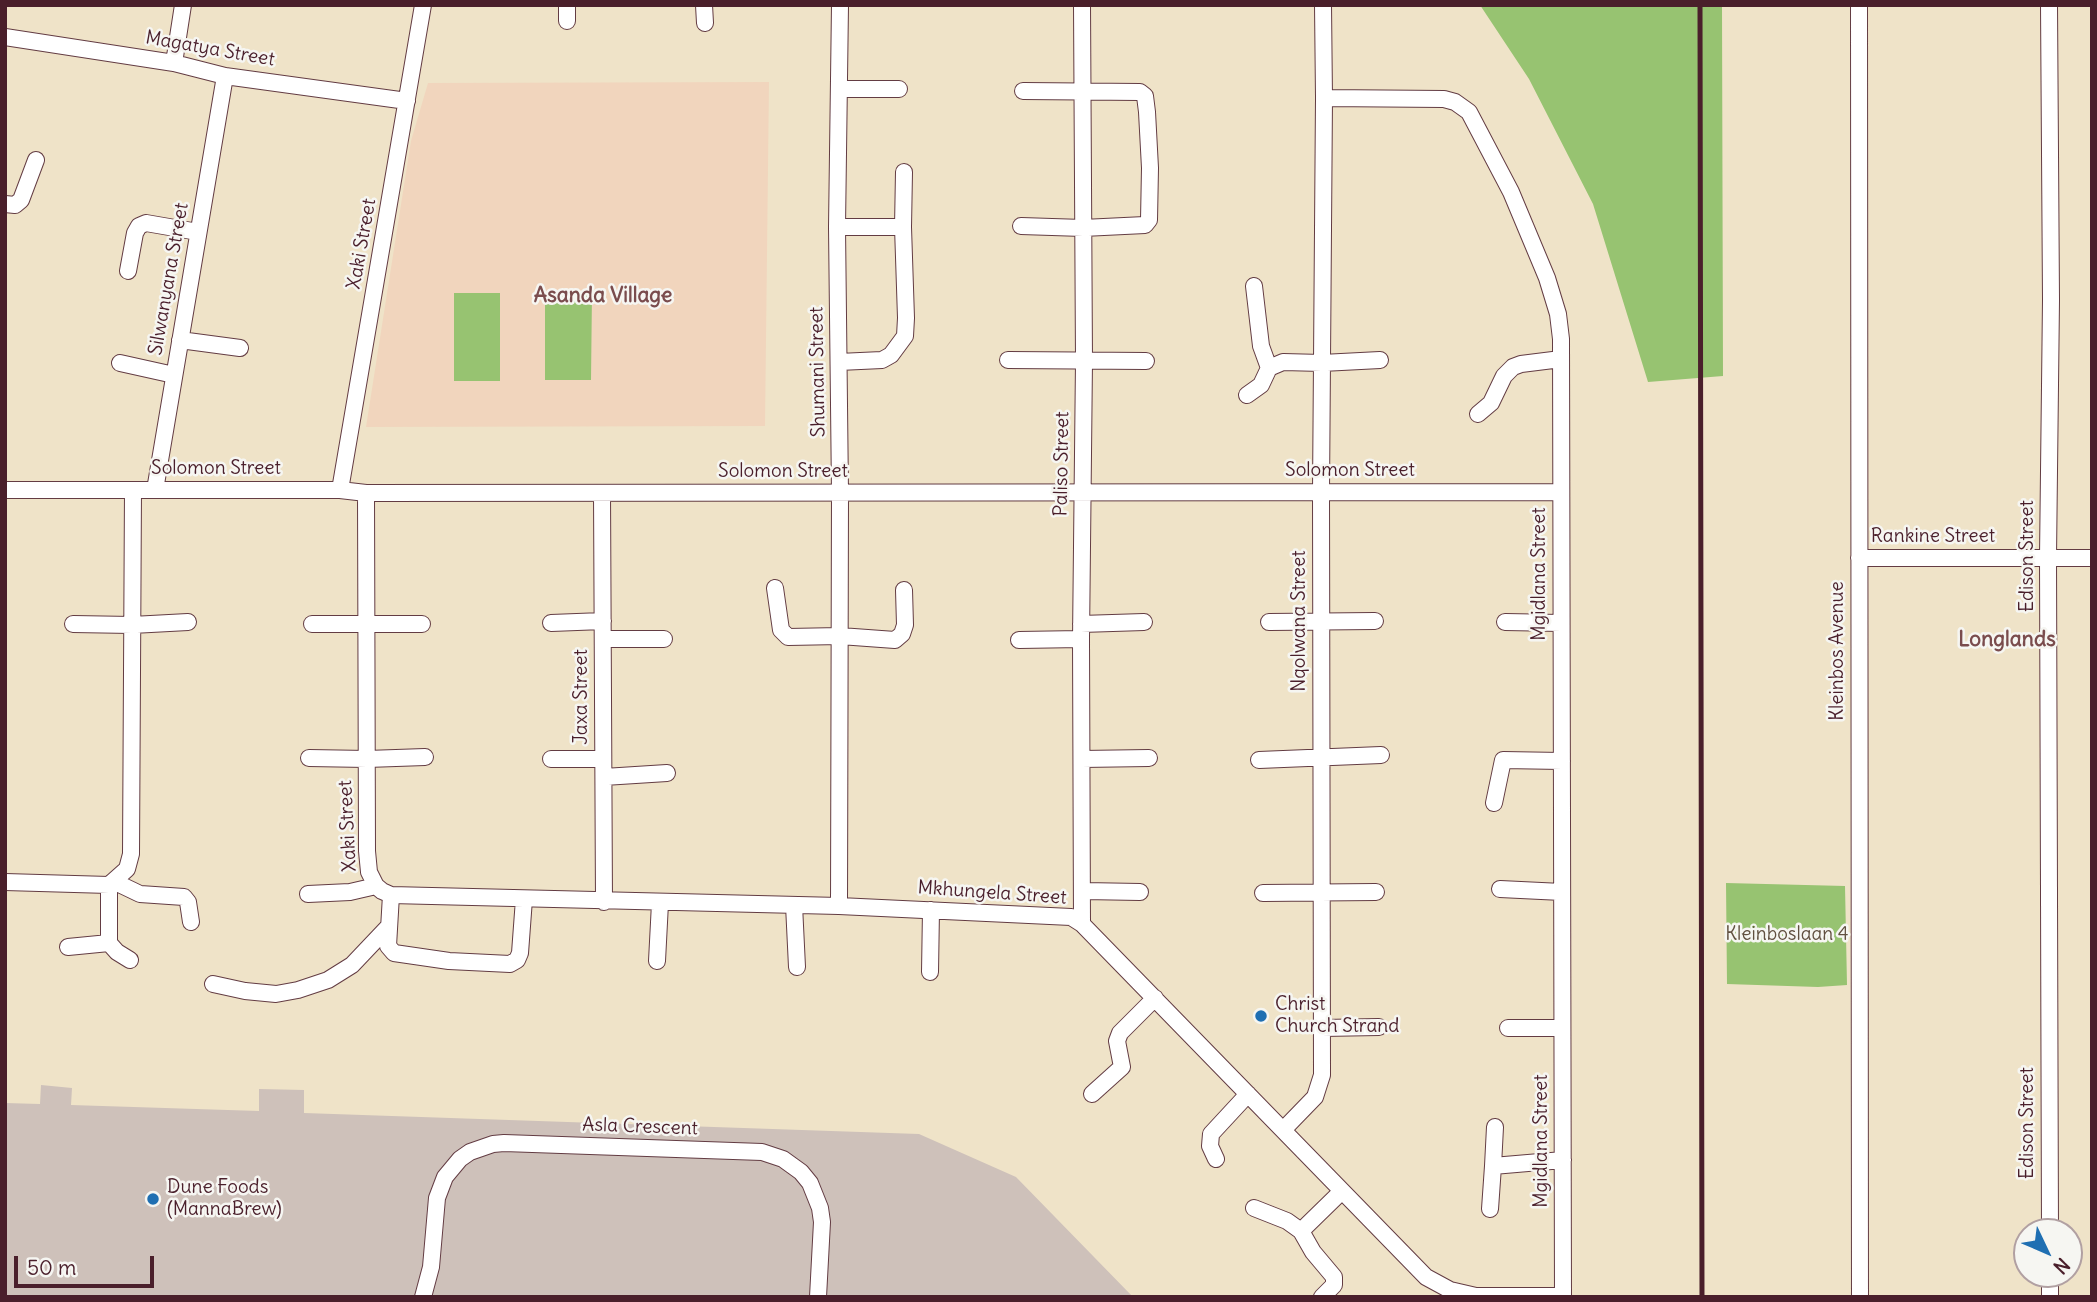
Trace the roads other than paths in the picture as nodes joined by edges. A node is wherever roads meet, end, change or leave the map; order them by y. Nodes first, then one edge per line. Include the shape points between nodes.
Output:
1 (183, 5) edge
2 (423, 5) edge
3 (704, 5) edge
4 (840, 5) edge
5 (1082, 5) edge
6 (1323, 5) edge
7 (1859, 5) edge
8 (2049, 5) edge
9 (705, 23) dead end
10 (5, 37) edge
11 (174, 63) junction
12 (225, 76) junction
13 (839, 89) junction
14 (899, 89) dead end
15 (1023, 91) dead end
16 (1083, 91) junction
17 (1324, 97) junction
18 (407, 101) junction
19 (36, 160) dead end
20 (904, 172) dead end
21 (5, 204) edge
22 (1021, 226) dead end
23 (837, 228) junction
24 (903, 228) junction
25 (1083, 228) junction
26 (198, 232) junction
27 (128, 271) dead end
28 (1254, 286) dead end
29 (180, 340) junction
30 (240, 348) dead end
31 (1561, 359) junction
32 (1008, 360) dead end
33 (1084, 360) junction
34 (1380, 360) dead end
35 (1146, 361) dead end
36 (839, 362) junction
37 (120, 363) dead end
38 (1322, 363) junction
39 (1269, 368) junction
40 (174, 375) junction
41 (1247, 395) dead end
42 (1478, 414) dead end
43 (5, 490) edge
44 (132, 490) junction
45 (155, 490) junction
46 (341, 491) junction
47 (1321, 492) junction
48 (1561, 492) junction
49 (366, 493) junction
50 (602, 493) junction
51 (840, 493) junction
52 (1083, 493) junction
53 (2048, 557) junction
54 (1859, 558) junction
55 (2092, 558) edge
56 (775, 589) dead end
57 (904, 590) dead end
58 (1321, 620) junction
59 (603, 621) junction
60 (1375, 621) dead end
61 (188, 622) dead end
62 (1143, 622) dead end
63 (1269, 622) dead end
64 (1505, 622) dead end
65 (73, 624) dead end
66 (312, 624) dead end
67 (366, 624) junction
68 (422, 624) dead end
69 (551, 624) dead end
70 (1561, 624) junction
71 (132, 625) junction
72 (1081, 631) junction
73 (840, 636) junction
74 (603, 639) junction
75 (664, 639) dead end
76 (1019, 640) dead end
77 (1381, 755) dead end
78 (425, 757) dead end
79 (1322, 757) junction
80 (309, 758) dead end
81 (1149, 758) dead end
82 (551, 759) dead end
83 (603, 759) junction
84 (1082, 759) junction
85 (367, 760) junction
86 (1259, 760) dead end
87 (1562, 761) junction
88 (667, 773) dead end
89 (604, 777) junction
90 (1494, 803) dead end
91 (5, 882) edge
92 (112, 884) junction
93 (376, 886) junction
94 (1500, 889) dead end
95 (1083, 891) junction
96 (1140, 892) dead end
97 (1376, 892) dead end
98 (1562, 892) junction
99 (1263, 893) dead end
100 (1322, 893) junction
101 (308, 894) dead end
102 (391, 895) junction
103 (524, 900) junction
104 (604, 902) junction
105 (660, 903) junction
106 (794, 905) junction
107 (839, 906) junction
108 (931, 910) junction
109 (191, 922) dead end
110 (1082, 923) junction
111 (389, 926) junction
112 (109, 943) junction
113 (68, 947) dead end
114 (130, 960) dead end
115 (657, 961) dead end
116 (797, 967) dead end
117 (930, 972) dead end
118 (213, 984) dead end
119 (1155, 998) junction
120 (1379, 1027) dead end
121 (1322, 1028) junction
122 (1508, 1028) dead end
123 (1562, 1028) junction
124 (1092, 1094) dead end
125 (1248, 1094) junction
126 (1494, 1127) dead end
127 (1283, 1130) junction
128 (1216, 1159) dead end
129 (1563, 1160) junction
130 (1493, 1166) junction
131 (1342, 1191) junction
132 (1254, 1208) dead end
133 (1490, 1209) dead end
134 (2050, 1218) edge
135 (1301, 1231) junction
136 (431, 1267) junction
137 (1437, 1284) junction
138 (1563, 1296) edge
139 (423, 1297) edge
140 (436, 1297) edge
141 (818, 1297) edge
142 (1322, 1297) edge
143 (1425, 1297) edge
144 (1860, 1297) edge

1 - 11 street
2 - 18 street, Xaki Street
3 - 9 street
4 - 13 street, Shumani Street
5 - 16 street, Paliso Street
6 - 17 street
7 - 54 street, Kleinbos Avenue
8 - 53 street, Edison Street
10 - 11 street, Magatya Street
11 - 12 street, Magatya Street
12 - 18 street, Magatya Street
12 - 26 street, Silwanyana Street
13 - 14 street
13 - 23 street, Shumani Street
15 - 16 street
16 - 25 street, Paliso Street
16 - 25 street via 1136,91 1144,96 1150,168 1147,222
17 - 31 street, Mgidlana Street via 1444,99 1469,113 1511,192 1548,278 1558,314
17 - 38 street, Nqolwana Street
18 - 46 street, Xaki Street
19 - 21 street via 21,201
20 - 24 street
22 - 25 street
23 - 24 street
23 - 36 street, Shumani Street
24 - 36 street via 906,318 902,342 882,360
25 - 33 street, Paliso Street
26 - 27 street via 146,223 139,226
26 - 29 street, Silwanyana Street
28 - 39 street via 1261,345
29 - 30 street
29 - 40 street, Silwanyana Street
31 - 42 street via 1513,367
31 - 48 street, Mgidlana Street
32 - 33 street
33 - 35 street
33 - 52 street, Paliso Street
34 - 38 street
36 - 51 street, Shumani Street
37 - 40 street
38 - 39 street via 1283,362
38 - 47 street, Nqolwana Street
39 - 41 street via 1261,385
40 - 45 street, Silwanyana Street
43 - 44 street, Solomon Street
44 - 45 street, Solomon Street
44 - 71 street
45 - 46 street, Solomon Street
46 - 49 street, Solomon Street
47 - 48 street, Solomon Street
47 - 52 street, Solomon Street
47 - 58 street, Nqolwana Street
48 - 70 street, Mgidlana Street
49 - 50 street, Solomon Street
49 - 67 street, Xaki Street
50 - 51 street, Solomon Street
50 - 59 street, Jaxa Street
51 - 52 street, Solomon Street
51 - 73 street, Shumani Street
52 - 72 street, Paliso Street
53 - 54 street, Rankine Street
53 - 55 street, Rankine Street
53 - 134 street, Edison Street
54 - 144 street, Kleinbos Avenue
56 - 73 street via 784,634 793,638
57 - 73 street via 905,625 899,638
58 - 60 street
58 - 63 street
58 - 79 street, Nqolwana Street
59 - 69 street
59 - 74 street, Jaxa Street
61 - 71 street
62 - 72 street
64 - 70 street
65 - 71 street
66 - 67 street
67 - 68 street
67 - 85 street, Xaki Street
70 - 87 street, Mgidlana Street
71 - 92 street via 131,854 127,869
72 - 76 street
72 - 84 street, Paliso Street
73 - 107 street, Shumani Street
74 - 75 street
74 - 83 street, Jaxa Street
77 - 79 street
78 - 85 street
79 - 86 street
79 - 100 street, Nqolwana Street
80 - 85 street
81 - 84 street
82 - 83 street
83 - 89 street, Jaxa Street
84 - 95 street, Paliso Street
85 - 93 street, Xaki Street via 367,851
87 - 90 street via 1503,760
87 - 98 street, Mgidlana Street
88 - 89 street
89 - 104 street, Jaxa Street
91 - 92 street
92 - 109 street via 140,894 184,897
92 - 112 street
93 - 101 street
93 - 102 street, Xaki Street
94 - 98 street
95 - 96 street
95 - 110 street, Paliso Street
97 - 100 street
98 - 123 street, Mgidlana Street
99 - 100 street
100 - 121 street, Nqolwana Street
102 - 103 street, Mkhungela Street
102 - 111 street
103 - 104 street, Mkhungela Street
103 - 111 street via 520,953 510,964 394,953 388,946
104 - 105 street, Mkhungela Street
105 - 106 street, Mkhungela Street
105 - 115 street
106 - 107 street, Mkhungela Street
106 - 116 street
107 - 108 street, Mkhungela Street
108 - 110 street, Mkhungela Street via 1054,915
108 - 117 street
110 - 119 street, Mkhungela Street
111 - 118 street via 352,965 308,987 276,994
112 - 113 street
112 - 114 street
119 - 124 street via 1120,1034 1122,1067
119 - 125 street, Mkhungela Street
120 - 121 street
121 - 127 street, Nqolwana Street via 1318,1091
122 - 123 street
123 - 129 street, Mgidlana Street
125 - 127 street, Mkhungela Street
125 - 128 street via 1211,1134
126 - 130 street
127 - 131 street, Mkhungela Street
129 - 130 street
129 - 138 street, Mgidlana Street
130 - 133 street
131 - 135 street
131 - 137 street, Mkhungela Street
132 - 135 street
135 - 142 street via 1334,1277 1334,1284
136 - 139 street, Asla Crescent
136 - 140 street, Asla Crescent
136 - 141 street, Asla Crescent via 440,1187 460,1159 481,1147 504,1143 762,1152 793,1165 816,1195 822,1222
137 - 138 street, Mkhungela Street via 1476,1296
137 - 143 street

